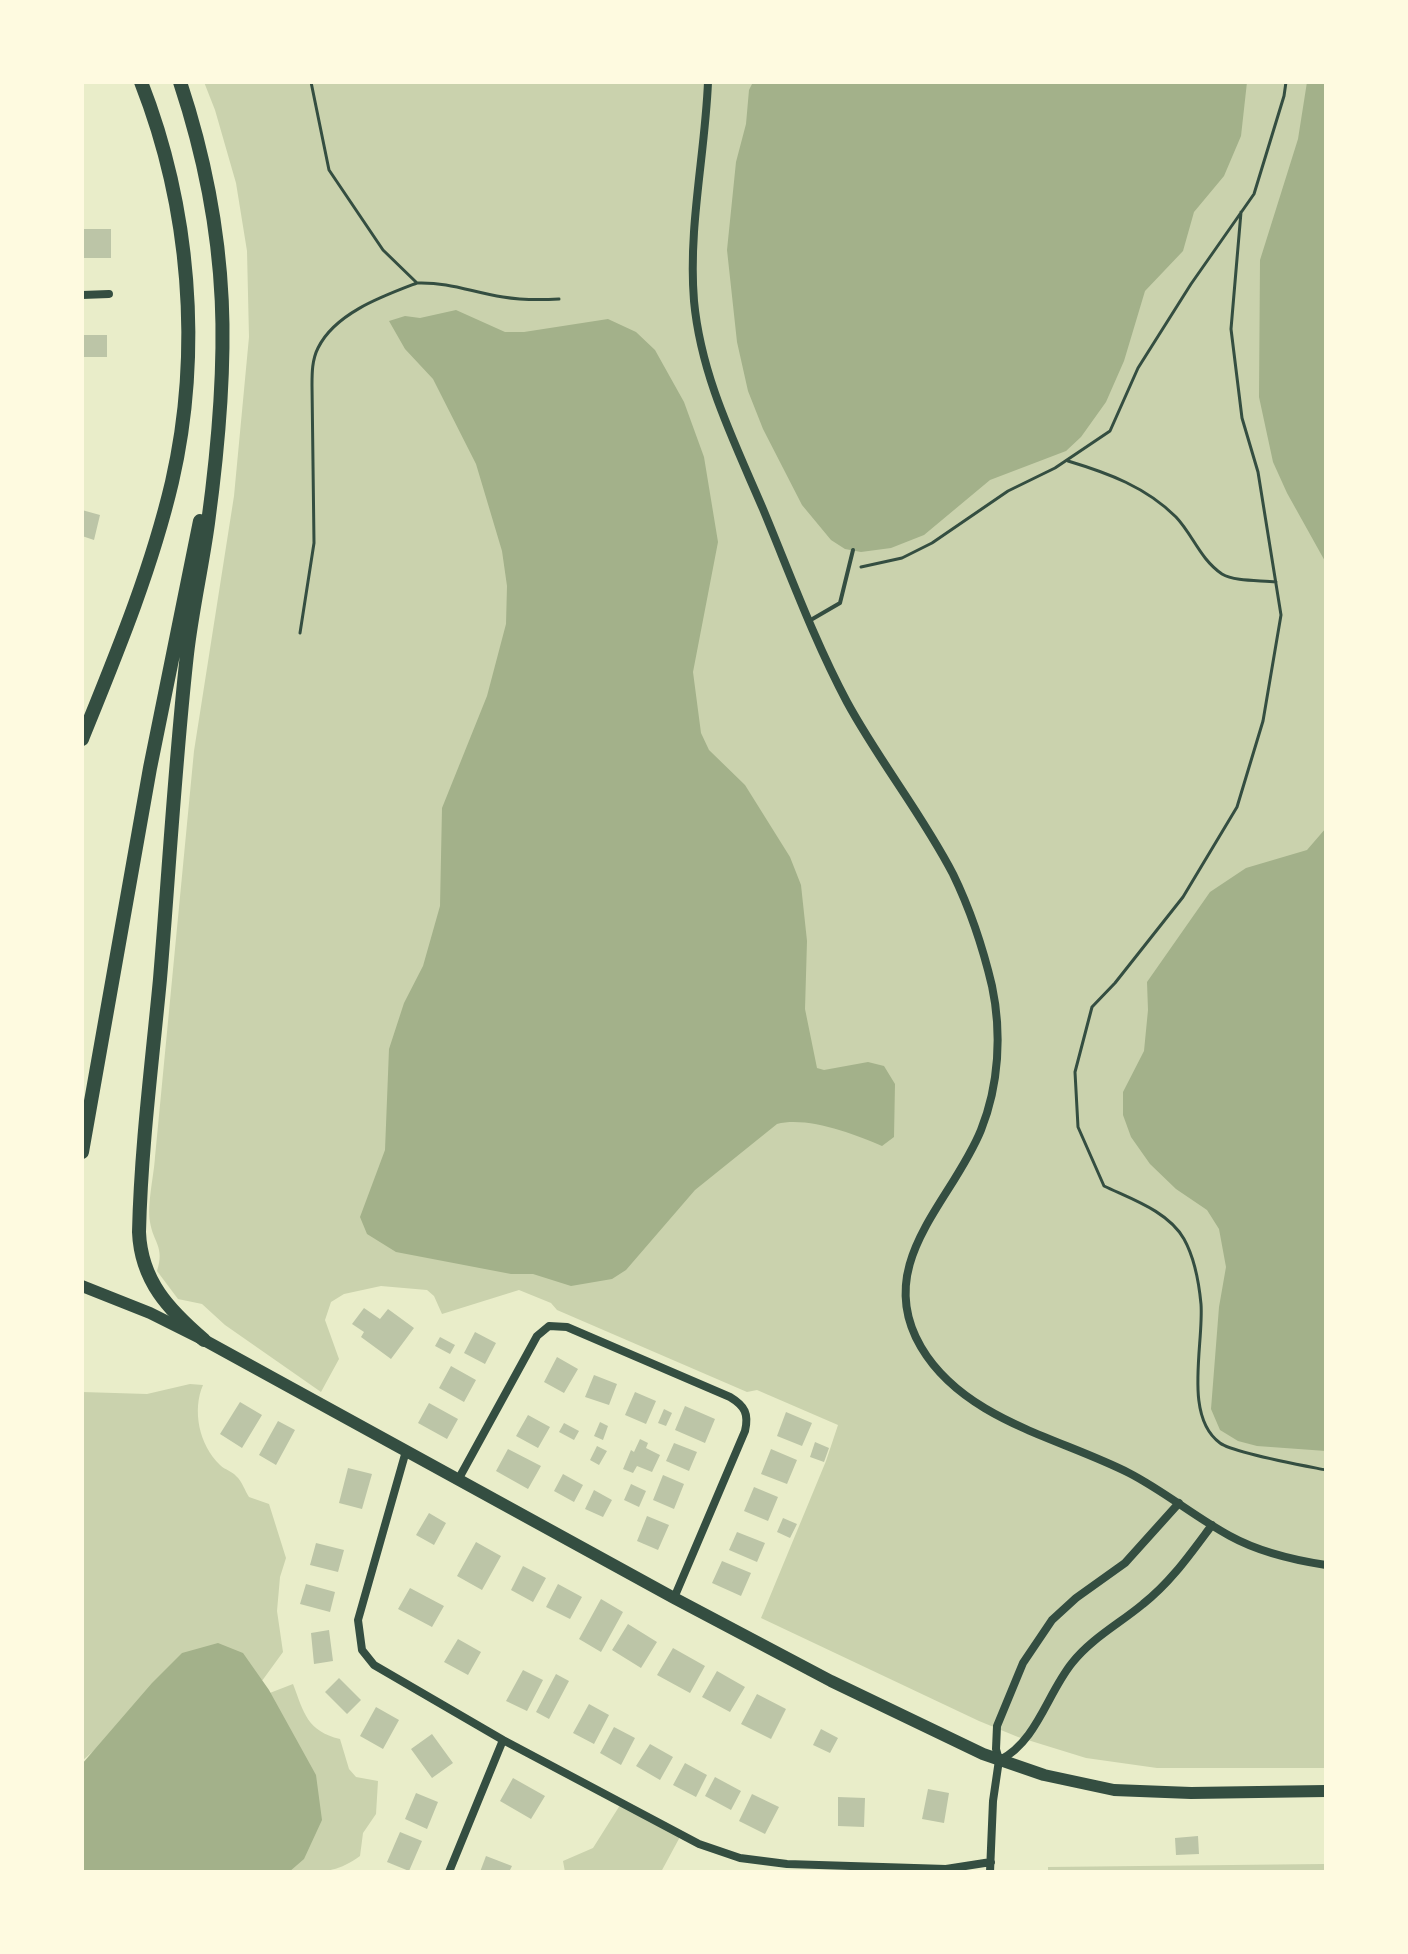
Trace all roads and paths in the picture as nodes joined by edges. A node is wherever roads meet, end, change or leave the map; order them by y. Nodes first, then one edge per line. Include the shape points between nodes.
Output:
1 (141, 82) edge
2 (180, 82) edge
3 (311, 82) edge
4 (708, 82) edge
5 (1286, 82) edge
6 (1241, 212) junction
7 (417, 283) junction
8 (109, 294) dead end
9 (82, 295) edge
10 (559, 299) dead end
11 (216, 451) junction
12 (1068, 461) junction
13 (853, 550) dead end
14 (849, 566) junction
15 (1276, 582) junction
16 (809, 621) junction
17 (300, 633) dead end
18 (82, 739) edge
19 (82, 1152) edge
20 (82, 1286) edge
21 (204, 1340) junction
22 (406, 1451) junction
23 (1326, 1470) edge
24 (458, 1480) junction
25 (1179, 1503) junction
26 (1212, 1525) junction
27 (1326, 1565) edge
28 (674, 1598) junction
29 (503, 1740) junction
30 (999, 1760) junction
31 (1326, 1791) edge
32 (990, 1867) edge
33 (449, 1872) edge

1 - 18 highway via 164,153 183,250 188,326 185,404 155,544
2 - 11 highway via 208,178 221,267 224,350
3 - 7 path via 329,170 383,250
4 - 16 street via 694,243 700,340 726,424
5 - 6 path via 1254,194
6 - 12 path via 1138,368 1110,431
6 - 15 path via 1231,329 1242,418 1258,472
7 - 10 path via 442,282 502,297
7 - 17 path via 343,320 317,349 312,366 314,543
8 - 9 street
11 - 19 highway via 150,768
11 - 21 highway via 187,658 139,1232 145,1269 156,1291
12 - 14 path via 1008,491 902,558
12 - 15 path via 1146,492 1177,519 1204,559 1225,576
13 - 14 lane
14 - 16 lane via 840,603
15 - 23 path via 1281,615 1263,721 1237,807 1183,897 1092,1007 1075,1072 1078,1127 1104,1186 1157,1211 1183,1237 1201,1304 1198,1395 1206,1430 1222,1446
16 - 25 street via 855,716 952,874 981,946 996,1008 995,1071 987,1114 908,1266 906,1303 913,1330 936,1367 973,1400 1130,1473
20 - 21 main road
21 - 22 main road
22 - 24 main road
22 - 29 street via 358,1620 362,1650 374,1665
24 - 28 main road
24 - 28 street via 537,1336 549,1326 567,1327 730,1397 744,1407 745,1431
25 - 26 street
25 - 30 street via 1135,1554 1064,1608 1041,1633 997,1726
26 - 27 street via 1268,1552
26 - 30 street via 1155,1594 1082,1651 1056,1684 1021,1747
28 - 30 main road via 831,1681
29 - 32 street via 699,1844 740,1858 787,1864
29 - 33 street
30 - 31 main road via 1114,1790
30 - 32 street

